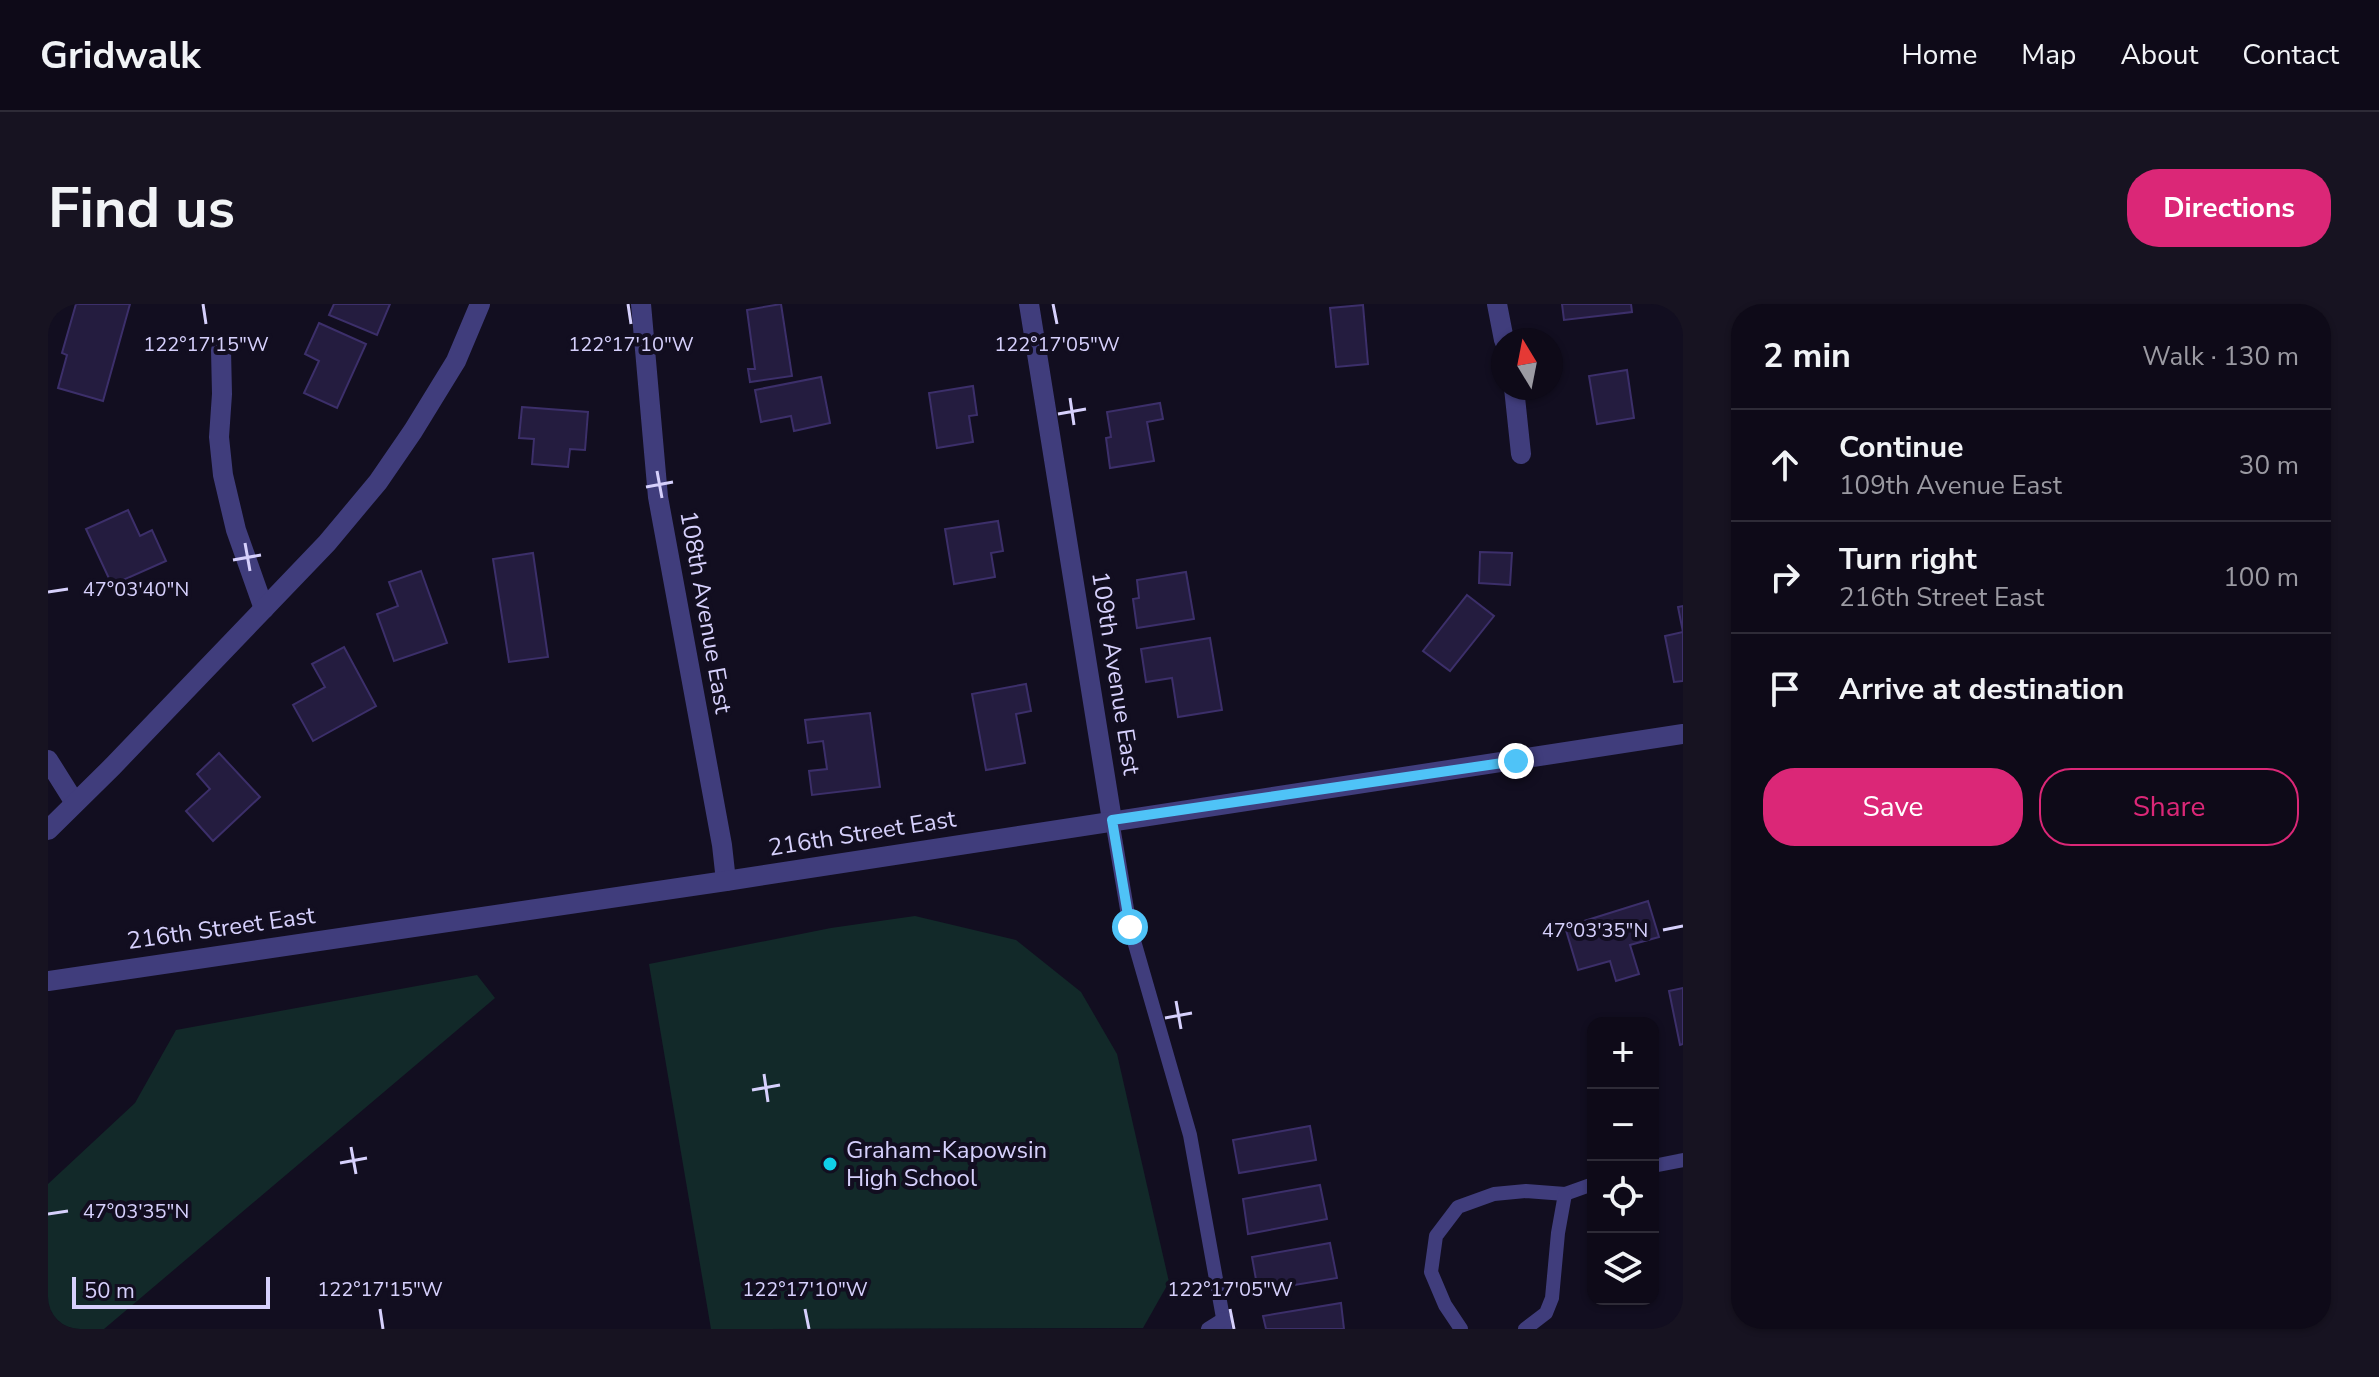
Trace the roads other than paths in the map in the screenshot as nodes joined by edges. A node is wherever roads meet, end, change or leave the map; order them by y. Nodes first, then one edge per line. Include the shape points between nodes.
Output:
1 (480, 304) edge
2 (641, 304) edge
3 (1029, 304) edge
4 (1497, 304) edge
5 (1502, 328) edge
6 (221, 350) dead end
7 (1515, 400) edge
8 (1521, 454) dead end
9 (264, 609) junction
10 (1683, 734) edge
11 (48, 760) edge
12 (75, 803) junction
13 (1112, 820) junction
14 (48, 830) edge
15 (726, 881) junction
16 (48, 981) edge
17 (1683, 1160) edge
18 (1659, 1165) edge
19 (1587, 1186) edge
20 (1565, 1194) junction
21 (1224, 1324) edge
22 (1208, 1329) edge
23 (1461, 1329) edge
24 (1525, 1329) edge

1 - 9 street via 456,361 378,482
2 - 15 street, 108th Avenue East via 658,497
3 - 13 street, 109th Avenue East
4 - 5 street
6 - 9 street via 223,475
7 - 8 street
9 - 12 street
10 - 13 street, 216th Street East
11 - 12 street
12 - 14 street
13 - 15 street, 216th Street East
13 - 21 lane, 109th Avenue East via 1130,927 1190,1135
15 - 16 street, 216th Street East
17 - 18 lane
19 - 20 lane
20 - 23 lane via 1494,1194 1458,1207 1436,1236 1431,1272
20 - 24 lane via 1552,1298 1546,1313
21 - 22 lane

